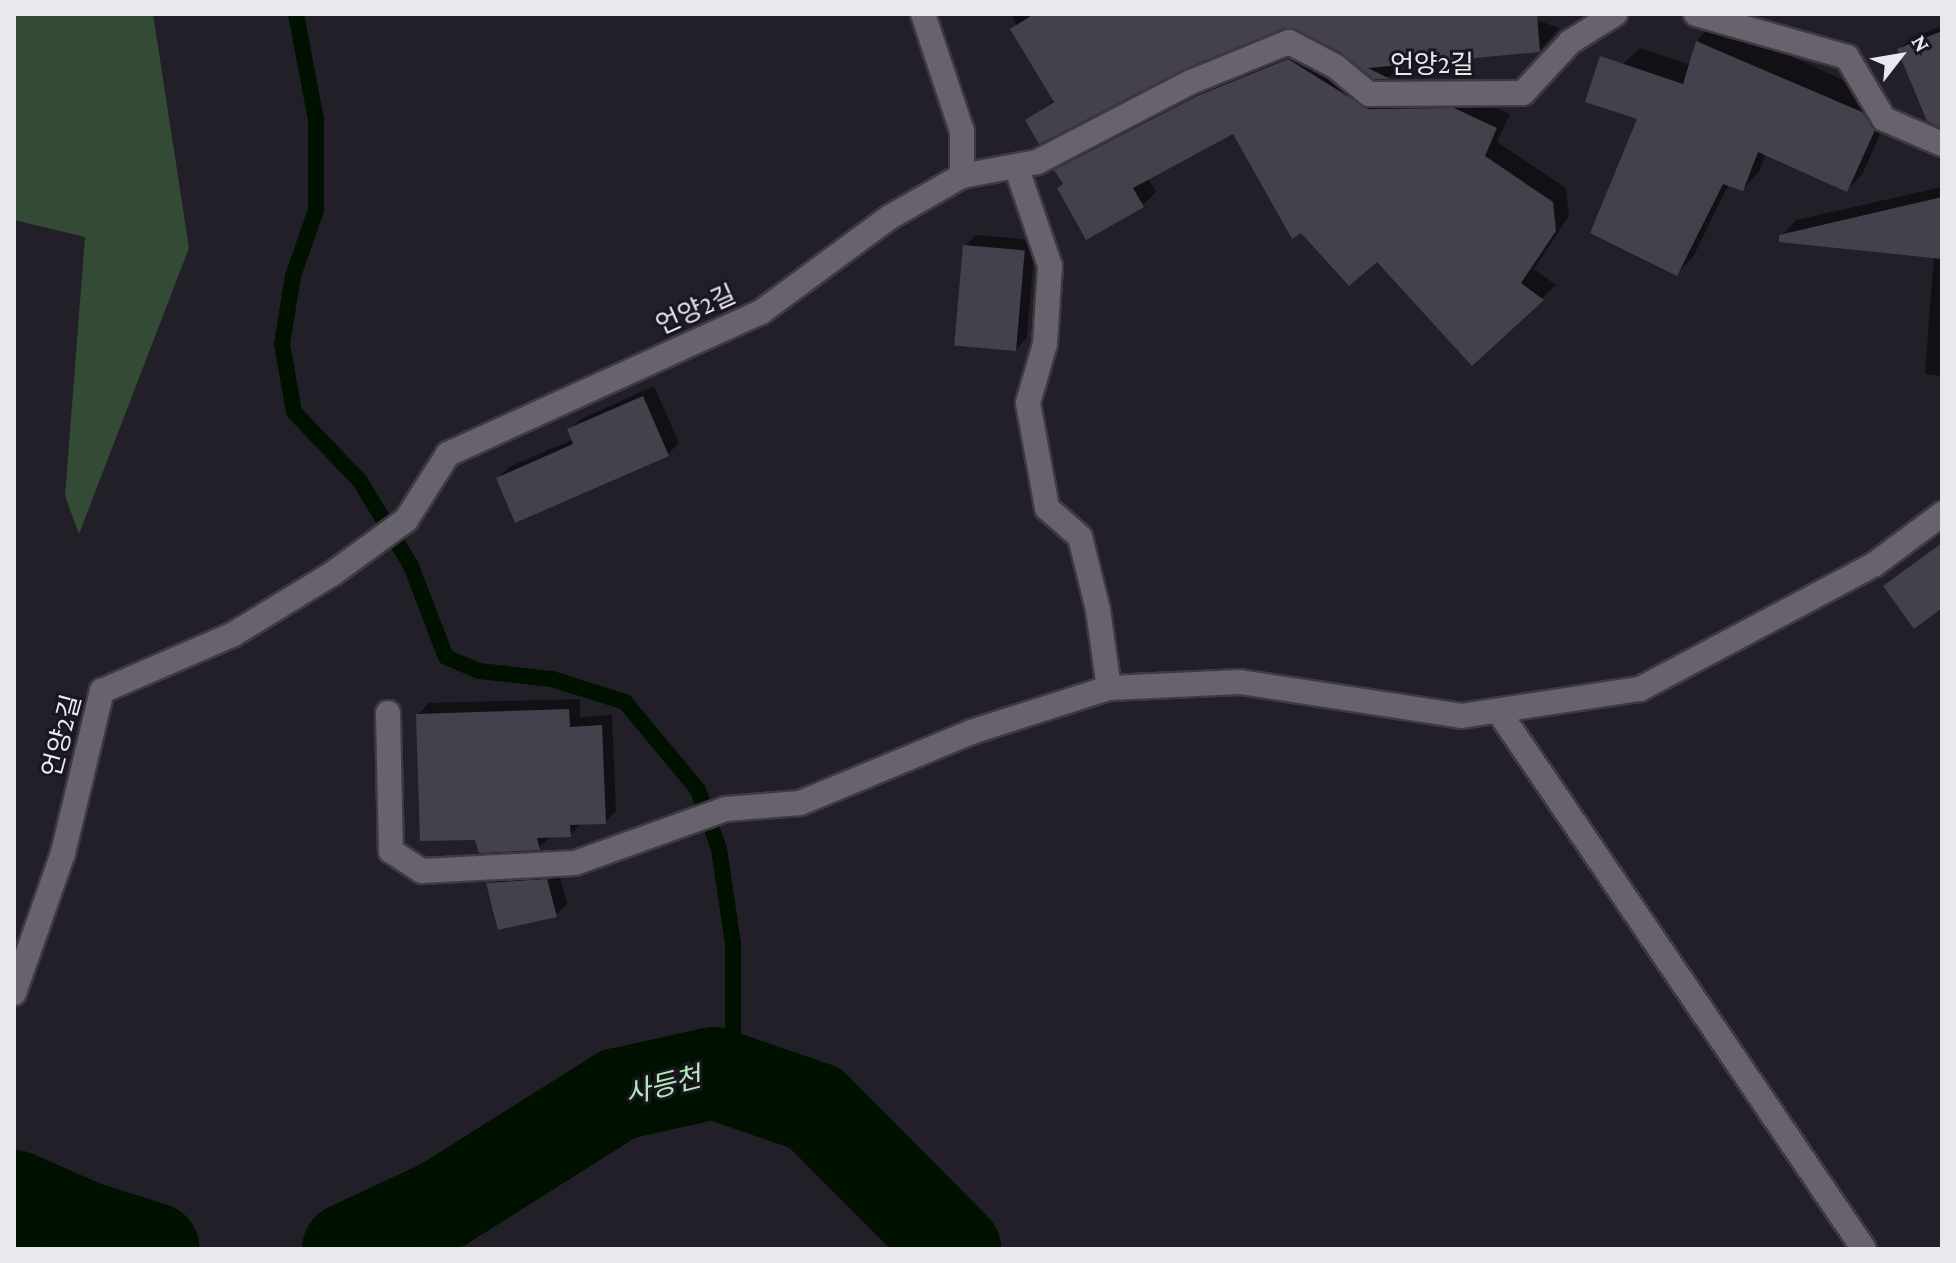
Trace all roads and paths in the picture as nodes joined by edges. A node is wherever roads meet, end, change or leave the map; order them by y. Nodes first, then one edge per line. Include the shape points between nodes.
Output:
1 (923, 14) edge
2 (1615, 14) edge
3 (1696, 14) edge
4 (1942, 144) edge
5 (1016, 166) junction
6 (962, 176) junction
7 (1942, 514) edge
8 (1109, 688) junction
9 (1499, 712) junction
10 (388, 713) dead end
11 (14, 993) edge
12 (1864, 1249) edge

1 - 6 lane via 962,131
2 - 5 lane, 언양2길 via 1570,42 1523,93 1369,94 1335,66 1289,42 1191,82 1037,162
3 - 4 lane via 1847,57 1884,119
5 - 6 lane, 언양2길
5 - 8 lane via 1050,266 1045,344 1028,403 1047,508 1080,537
6 - 11 lane, 언양2길 via 890,217 761,312 448,454 406,520 378,540 232,635 102,691 63,853
7 - 9 lane via 1875,564 1640,689
8 - 9 lane via 1240,682 1461,716
8 - 10 lane via 971,732 800,803 726,809 575,863 422,871 391,851
9 - 12 lane

